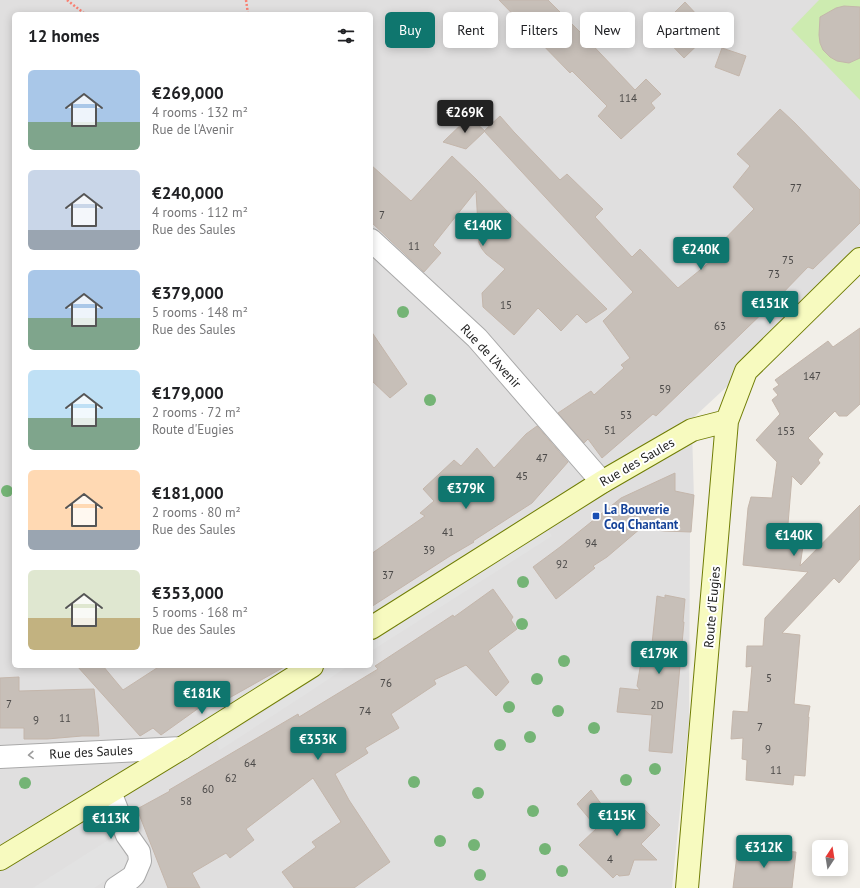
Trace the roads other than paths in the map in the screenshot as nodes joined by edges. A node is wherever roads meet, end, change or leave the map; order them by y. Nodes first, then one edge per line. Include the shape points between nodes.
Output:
1 (373, 242) edge
2 (860, 259) edge
3 (727, 421) junction
4 (602, 482) junction
5 (373, 627) edge
6 (309, 668) edge
7 (182, 748) junction
8 (0, 757) edge
9 (110, 792) junction
10 (0, 859) edge
11 (116, 888) edge
12 (687, 888) edge

1 - 4 street, Rue de l'Avenir via 477,338
2 - 3 street via 746,371
3 - 4 street, Rue des Saules via 692,430
3 - 12 street, Route d'Eugies
4 - 5 street, Rue des Saules
6 - 7 street, Rue des Saules
7 -> 8 street, Rue des Saules
7 - 9 street, Rue des Saules
9 - 10 street, Rue des Saules
9 - 11 street via 127,835 139,852 140,861 134,875

